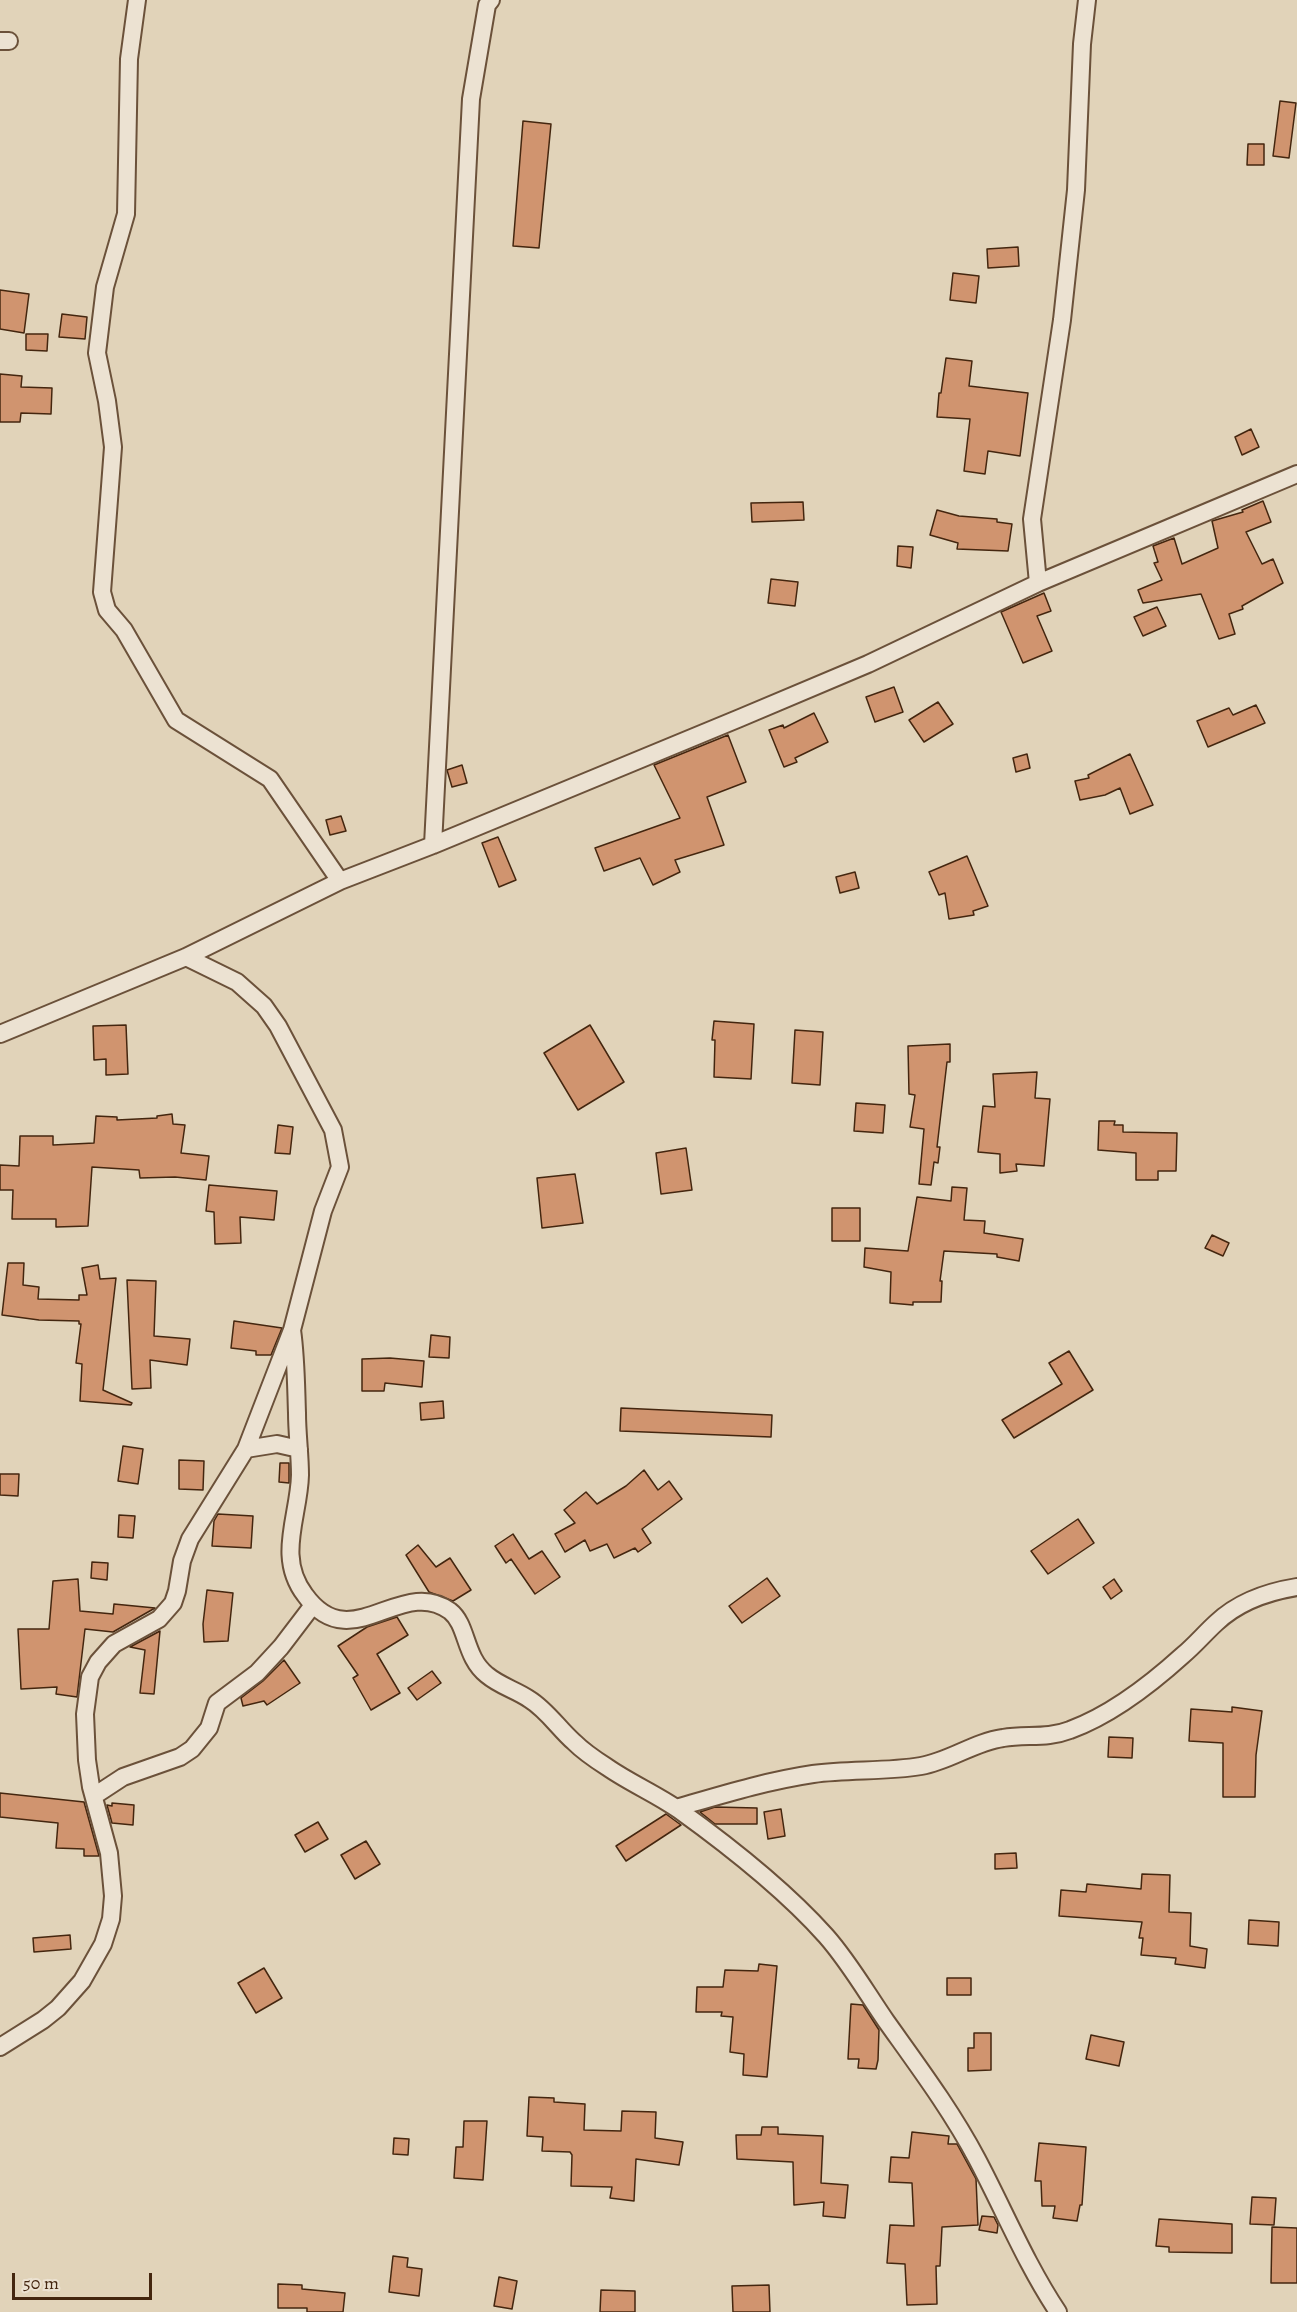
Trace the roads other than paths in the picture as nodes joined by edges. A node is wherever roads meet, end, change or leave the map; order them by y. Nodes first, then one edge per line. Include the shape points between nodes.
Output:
1 (136, 0) edge
2 (491, 0) edge
3 (1087, 0) edge
4 (1297, 474) edge
5 (1038, 583) junction
6 (433, 845) junction
7 (340, 881) junction
8 (186, 957) junction
9 (0, 1034) edge
10 (292, 1330) junction
11 (246, 1449) junction
12 (299, 1449) junction
13 (1297, 1587) edge
14 (313, 1605) junction
15 (94, 1796) junction
16 (676, 1808) junction
17 (0, 2047) edge
18 (1058, 2312) edge

1 - 7 street via 129,59 126,214 105,287 97,353 113,447 102,592 107,610 124,630 176,720 270,779
2 - 6 street via 471,99
3 - 5 street via 1076,190 1062,320 1032,519
4 - 5 street
5 - 6 street via 857,668
6 - 7 street
7 - 8 street
8 - 9 street
8 - 10 street via 237,982 264,1006 333,1130 338,1174 323,1211
10 - 11 street
10 - 12 street
11 - 12 street via 277,1444
11 - 15 street via 190,1539 169,1610 114,1644 90,1677 85,1714 87,1760
12 - 14 street via 299,1493 289,1556 296,1582
13 - 16 street via 1266,1593 1234,1609 1161,1675 1110,1709 1058,1735 1002,1738 924,1765 849,1770 778,1781
14 - 15 street via 258,1673 217,1703 209,1728 192,1749 123,1777
14 - 16 street via 330,1618 345,1621 415,1602 446,1609 457,1618 479,1669 536,1704 576,1744 609,1769
15 - 17 street via 112,1880 113,1910 103,1944 82,1981 58,2007
16 - 18 street via 747,1863 843,1957 948,2109

